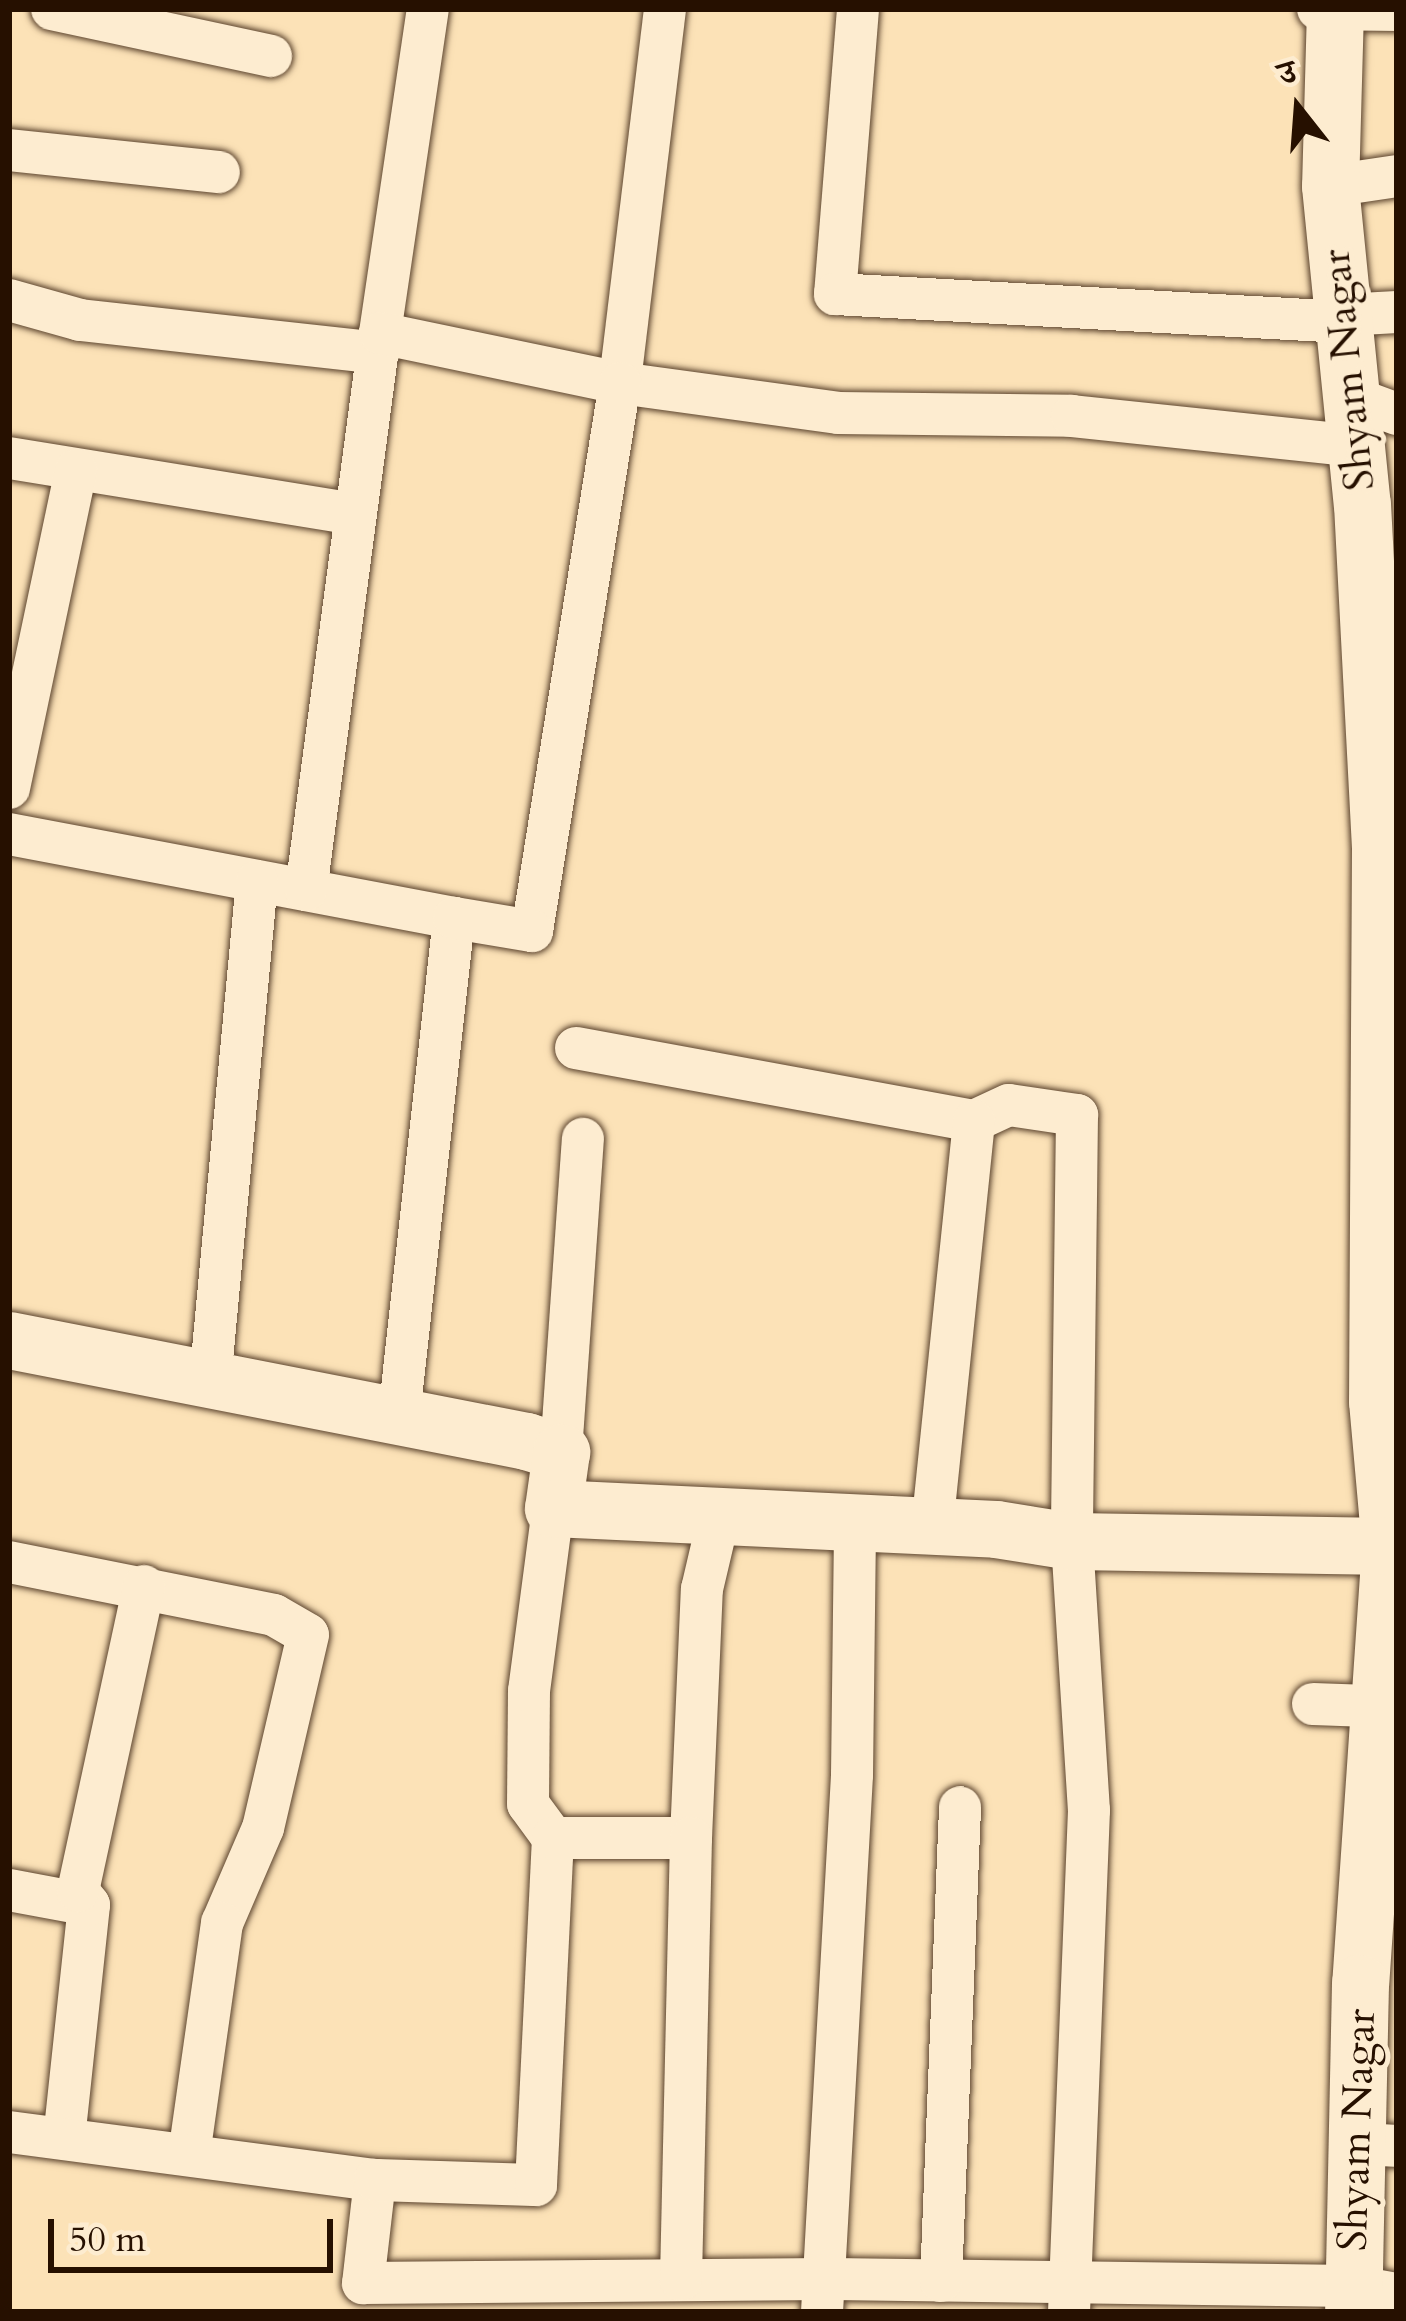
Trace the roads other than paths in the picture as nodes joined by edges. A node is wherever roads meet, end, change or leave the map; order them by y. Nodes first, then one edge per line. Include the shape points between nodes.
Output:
1 (52, 9) edge
2 (428, 9) edge
3 (665, 9) edge
4 (858, 9) edge
5 (1329, 10) edge
6 (1397, 10) edge
7 (271, 56) dead end
8 (9, 150) edge
9 (219, 172) dead end
10 (1397, 176) edge
11 (1330, 186) junction
12 (9, 299) edge
13 (1361, 316) edge
14 (379, 343) junction
15 (620, 383) junction
16 (1368, 419) edge
17 (9, 458) edge
18 (76, 470) junction
19 (356, 514) junction
20 (9, 788) edge
21 (9, 834) edge
22 (257, 881) junction
23 (306, 890) junction
24 (454, 918) junction
25 (577, 1048) dead end
26 (974, 1121) junction
27 (583, 1138) dead end
28 (9, 1340) edge
29 (1388, 1346) edge
30 (210, 1381) junction
31 (399, 1414) junction
32 (557, 1480) junction
33 (718, 1521) junction
34 (855, 1526) junction
35 (932, 1528) junction
36 (1072, 1541) junction
37 (1390, 1546) junction
38 (9, 1562) edge
39 (144, 1586) junction
40 (1313, 1704) dead end
41 (1391, 1706) edge
42 (960, 1807) dead end
43 (553, 1838) junction
44 (692, 1838) junction
45 (9, 1890) edge
46 (89, 1905) junction
47 (9, 2132) edge
48 (64, 2139) junction
49 (1379, 2145) edge
50 (189, 2156) junction
51 (375, 2180) junction
52 (681, 2280) junction
53 (940, 2281) junction
54 (823, 2296) edge
55 (1071, 2297) edge
56 (1367, 2298) edge

1 - 7 street
2 - 14 street
3 - 15 street
4 - 13 street via 835,294
5 - 6 street
5 - 11 street, Shyam Nagar
8 - 9 street
10 - 11 street
11 - 13 street, Shyam Nagar
12 - 14 street via 80,320
13 - 16 street, Shyam Nagar
14 - 15 street
14 - 19 street
15 - 16 street via 838,413
15 - 24 street via 532,931
16 - 29 street, Shyam Nagar
17 - 18 street
18 - 19 street
18 - 20 street
19 - 23 street
21 - 22 street
22 - 23 street
22 - 30 street
23 - 24 street
24 - 31 street
25 - 26 street
26 - 35 street
26 - 36 street via 1009,1105 1078,1115
27 - 32 street
28 - 30 street
29 - 37 street, Shyam Nagar
30 - 31 street
31 - 32 street
32 - 33 street
32 - 43 street via 529,1691 528,1804
33 - 34 street
33 - 44 street via 702,1589
34 - 35 street
34 - 54 street via 852,1775
35 - 36 street
36 - 37 street
36 - 55 street via 1089,1810
37 - 41 street, Shyam Nagar
38 - 39 street
39 - 46 street via 78,1891
39 - 50 street via 274,1615 308,1635 263,1828 222,1923
40 - 41 street
41 - 49 street, Shyam Nagar via 1360,1983
42 - 53 street
43 - 44 street
43 - 51 street via 536,2185
44 - 52 street
45 - 46 street
46 - 48 street
47 - 48 street
48 - 50 street
49 - 56 street, Shyam Nagar
50 - 51 street
51 - 52 street via 363,2283
52 - 54 street
53 - 54 street
53 - 55 street
55 - 56 street

